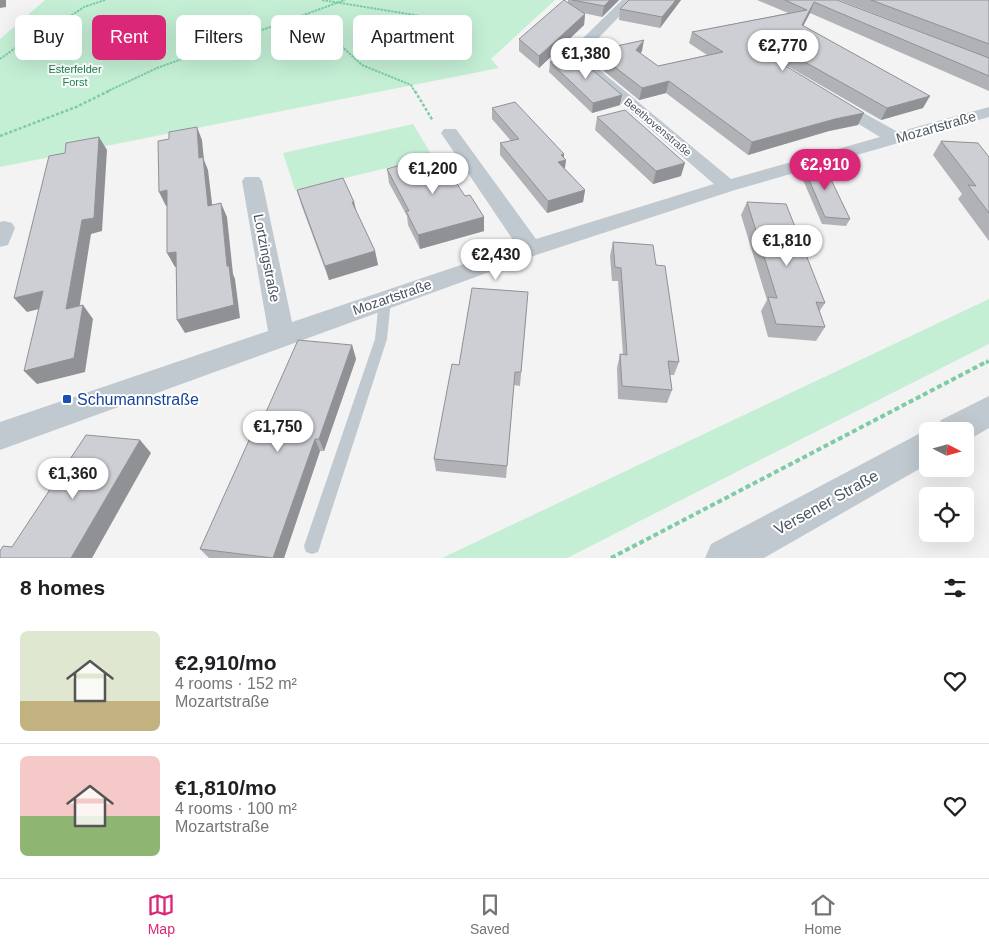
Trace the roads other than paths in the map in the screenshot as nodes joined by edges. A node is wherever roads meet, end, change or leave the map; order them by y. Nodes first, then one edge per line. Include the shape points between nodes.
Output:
1 (628, 0) edge
2 (824, 95) edge
3 (989, 112) edge
4 (450, 133) road end
5 (896, 139) junction
6 (252, 181) dead end
7 (728, 186) junction
8 (531, 248) junction
9 (385, 300) junction
10 (282, 336) junction
11 (989, 411) edge
12 (969, 422) edge
13 (0, 436) edge
14 (919, 451) edge
15 (312, 546) dead end
16 (725, 558) edge

1 - 7 street, Beethovenstraße via 582,47 580,57 583,64
2 - 5 street
3 - 5 street, Mozartstraße
4 - 8 street
5 - 7 street, Mozartstraße
6 - 10 street, Lortzingstraße
7 - 8 street, Mozartstraße
8 - 9 street, Mozartstraße
9 - 10 street, Mozartstraße
9 - 15 lane via 381,340
10 - 13 street, Mozartstraße
11 - 12 street
14 - 16 street, Versener Straße

